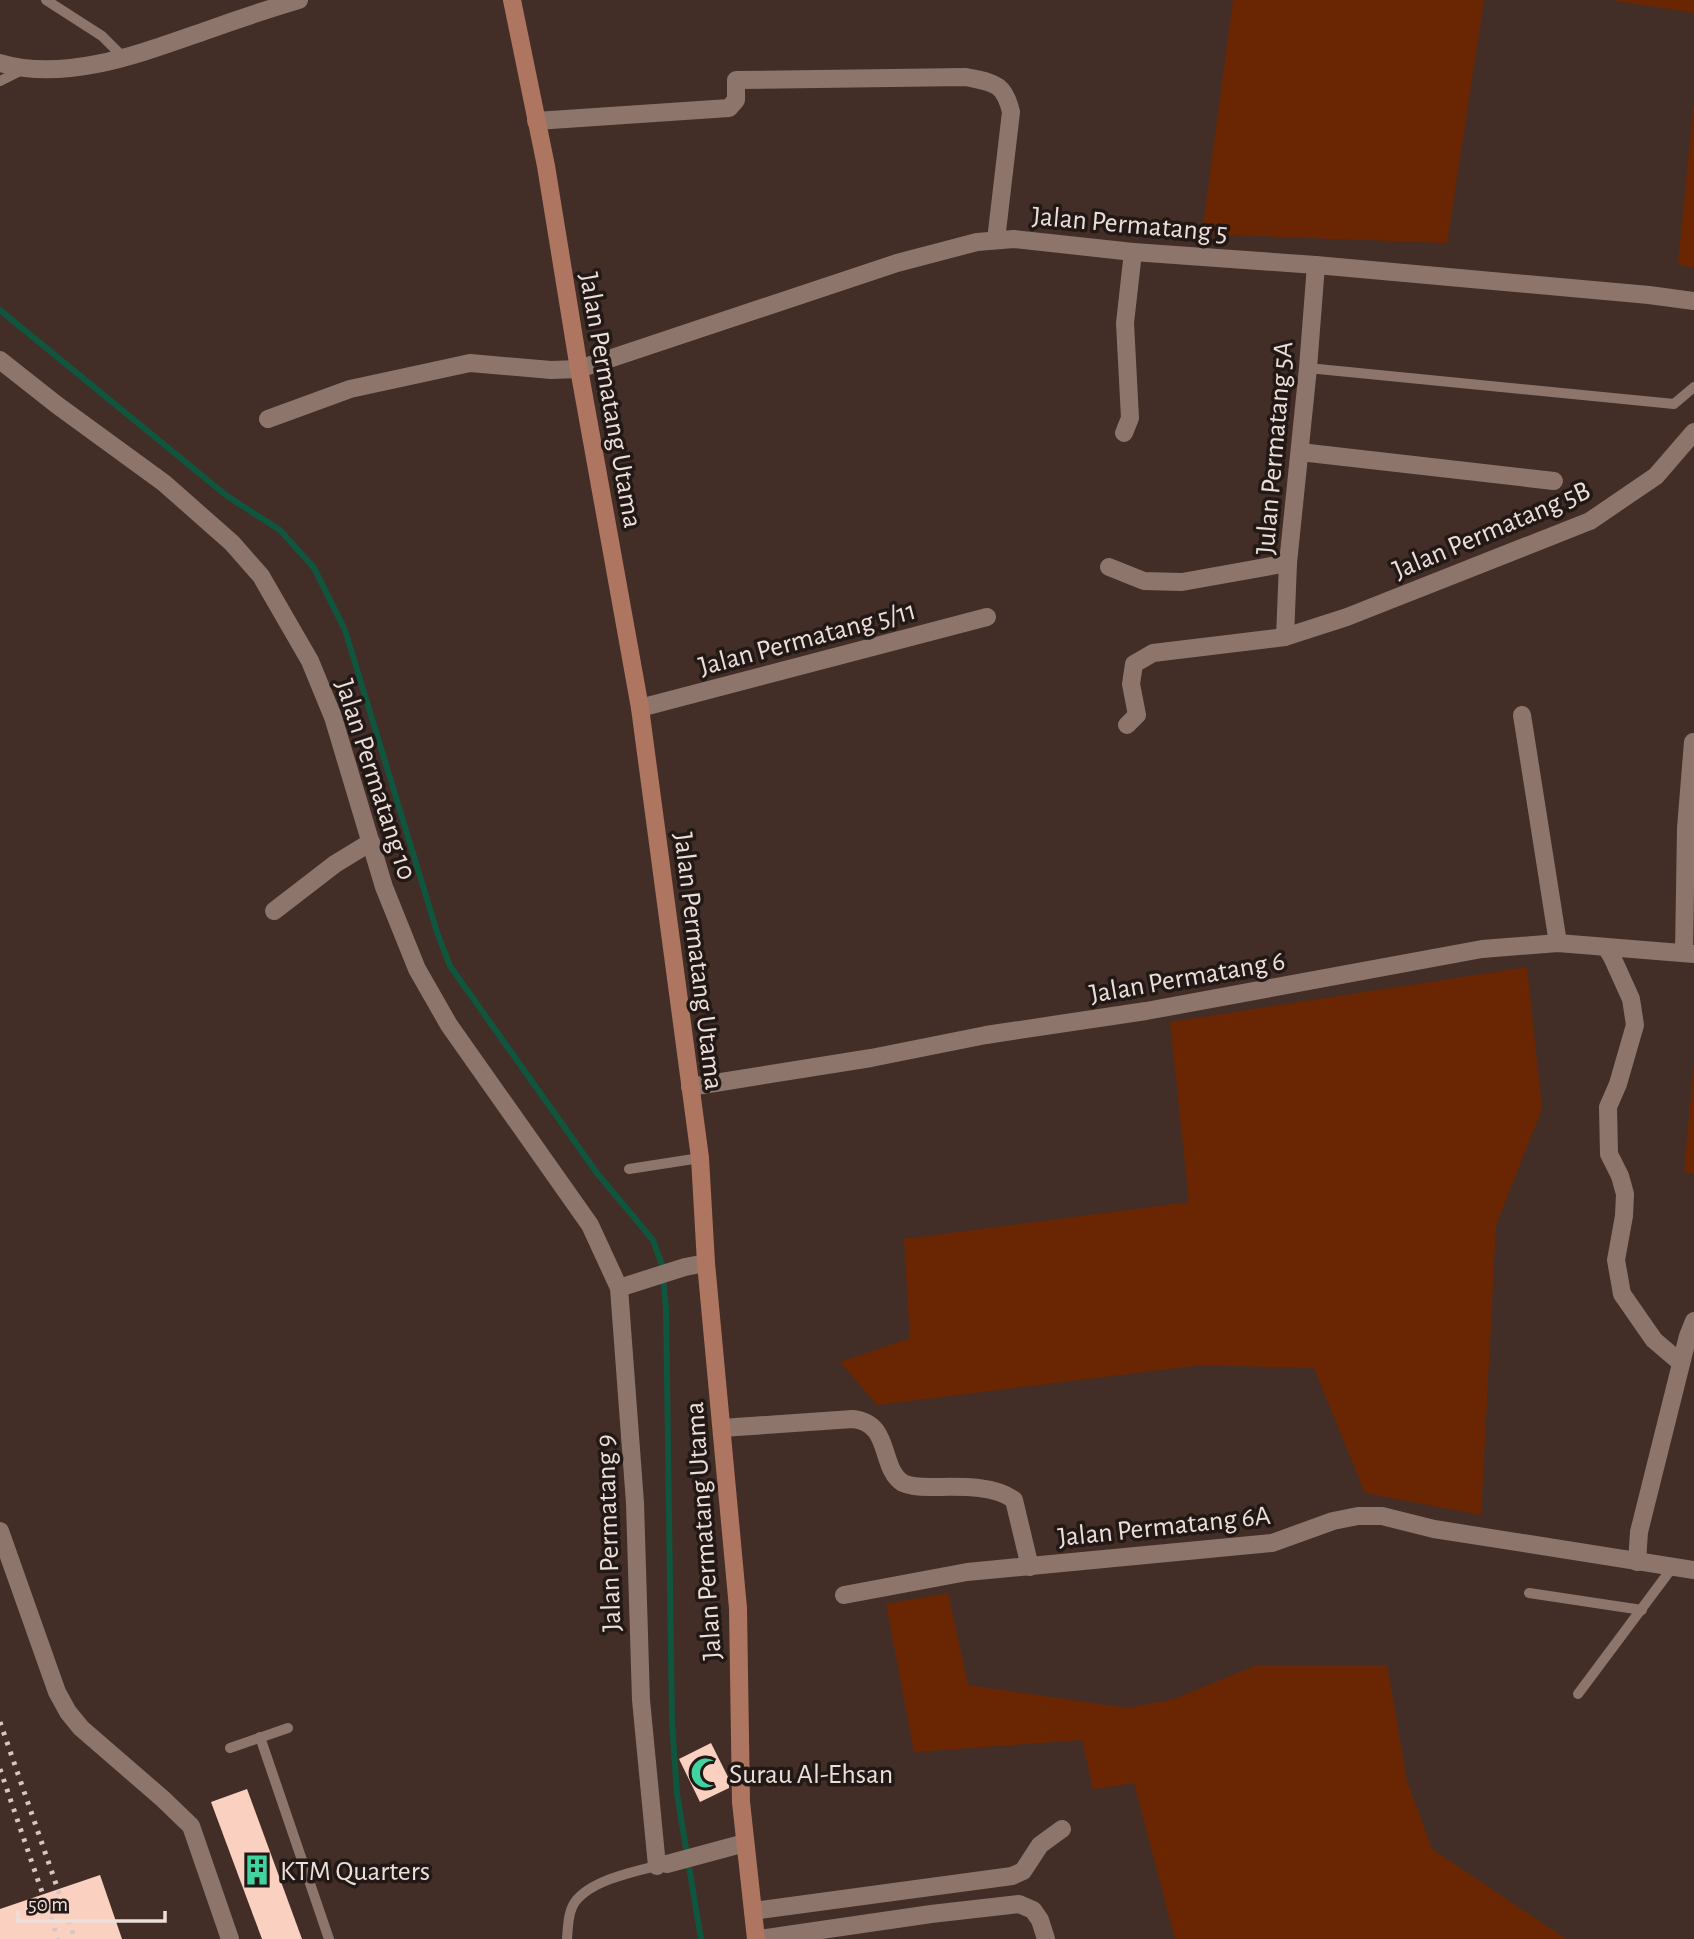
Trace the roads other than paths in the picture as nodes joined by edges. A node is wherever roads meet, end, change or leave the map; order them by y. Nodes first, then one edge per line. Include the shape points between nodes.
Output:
1 (46, 0) edge
2 (299, 0) edge
3 (512, 0) edge
4 (125, 59) junction
5 (0, 63) edge
6 (23, 70) junction
7 (0, 81) edge
8 (536, 121) junction
9 (996, 240) junction
10 (1133, 252) junction
11 (1316, 265) junction
12 (1694, 301) edge
13 (0, 360) edge
14 (1308, 368) junction
15 (579, 369) junction
16 (1694, 387) edge
17 (268, 419) dead end
18 (1694, 432) edge
19 (1124, 433) dead end
20 (1300, 452) junction
21 (1555, 481) dead end
22 (1288, 563) junction
23 (1109, 567) dead end
24 (987, 617) dead end
25 (1285, 637) junction
26 (640, 708) junction
27 (1522, 715) dead end
28 (1127, 725) dead end
29 (1693, 742) edge
30 (371, 842) junction
31 (274, 911) dead end
32 (1558, 943) junction
33 (1606, 947) junction
34 (1689, 954) edge
35 (690, 1087) junction
36 (700, 1158) junction
37 (629, 1169) dead end
38 (706, 1263) junction
39 (625, 1286) junction
40 (1694, 1321) edge
41 (1681, 1363) junction
42 (722, 1428) junction
43 (0, 1531) edge
44 (1637, 1562) junction
45 (1030, 1567) junction
46 (1672, 1568) junction
47 (1694, 1570) edge
48 (1529, 1593) dead end
49 (844, 1595) dead end
50 (1642, 1610) junction
51 (1578, 1694) dead end
52 (288, 1728) dead end
53 (260, 1737) junction
54 (230, 1748) dead end
55 (1062, 1829) dead end
56 (745, 1843) junction
57 (662, 1865) junction
58 (753, 1911) junction
59 (230, 1939) edge
60 (329, 1939) edge
61 (568, 1939) edge
62 (758, 1939) edge
63 (1046, 1939) edge

1 - 4 lane via 102,36
2 - 4 street
3 - 8 street, Jalan Permatang Utama
4 - 6 street
5 - 6 street
6 - 7 lane
8 - 9 street via 729,108 736,100 736,80 966,77 996,84 1007,96 1011,112
8 - 15 street, Jalan Permatang Utama
9 - 10 street, Jalan Permatang 5
9 - 15 street, Jalan Permatang 5 via 897,263
10 - 11 street, Jalan Permatang 5
10 - 19 street via 1125,323 1130,418
11 - 12 street, Jalan Permatang 5
11 - 14 street, Julan Permatang 5A
13 - 30 street, Jalan Permatang 10 via 164,484 232,543 261,576 310,662 333,717
14 - 16 lane via 1674,404
14 - 20 street, Julan Permatang 5A
15 - 17 street, Jalan Permatang 5 via 470,363 350,389
15 - 26 street, Jalan Permatang Utama
18 - 25 street, Jalan Permatang 5B via 1656,476 1590,521
20 - 21 street, Jalan Permatang 5B
20 - 22 street, Julan Permatang 5A
22 - 23 street via 1182,582 1144,581
22 - 25 street, Julan Permatang 5A
24 - 26 street, Jalan Permatang 5/11
25 - 28 street, Jalan Permatang 5B via 1153,653 1133,664 1131,684 1137,715
26 - 35 street, Jalan Permatang Utama
27 - 32 street
29 - 34 street via 1686,828
30 - 31 street
30 - 39 street, Jalan Permatang 10 via 417,969 449,1025 590,1225
32 - 33 street, Jalan Permatang 6
32 - 35 street, Jalan Permatang 6 via 1482,949
33 - 34 street, Jalan Permatang 6
33 - 41 street via 1631,999 1635,1026 1608,1107 1608,1154 1625,1194 1616,1260 1622,1294 1654,1340
35 - 36 street, Jalan Permatang Utama
36 - 37 lane
36 - 38 street, Jalan Permatang Utama
38 - 39 street
38 - 42 street, Jalan Permatang Utama
39 - 57 street, Jalan Permatang 9 via 640,1687
40 - 41 street
41 - 44 street via 1639,1532
42 - 45 street via 863,1420 884,1444 893,1470 903,1482 978,1489 1014,1500
42 - 56 street, Jalan Permatang Utama via 738,1608
43 - 59 street via 68,1712 191,1826
44 - 45 street, Jalan Permatang 6A via 1382,1516 1358,1516 1272,1543
44 - 46 street, Jalan Permatang 6A
45 - 49 street, Jalan Permatang 6A
46 - 47 street, Jalan Permatang 6A
46 - 50 lane
48 - 50 lane
50 - 51 lane
52 - 53 lane
53 - 54 lane
53 - 60 lane
55 - 58 street via 1040,1845 1023,1871 1013,1876
56 - 57 street
56 - 58 street, Jalan Permatang Utama
57 - 61 lane via 593,1887 575,1901
58 - 62 street, Jalan Permatang Utama
62 - 63 street via 1019,1904 1033,1910

